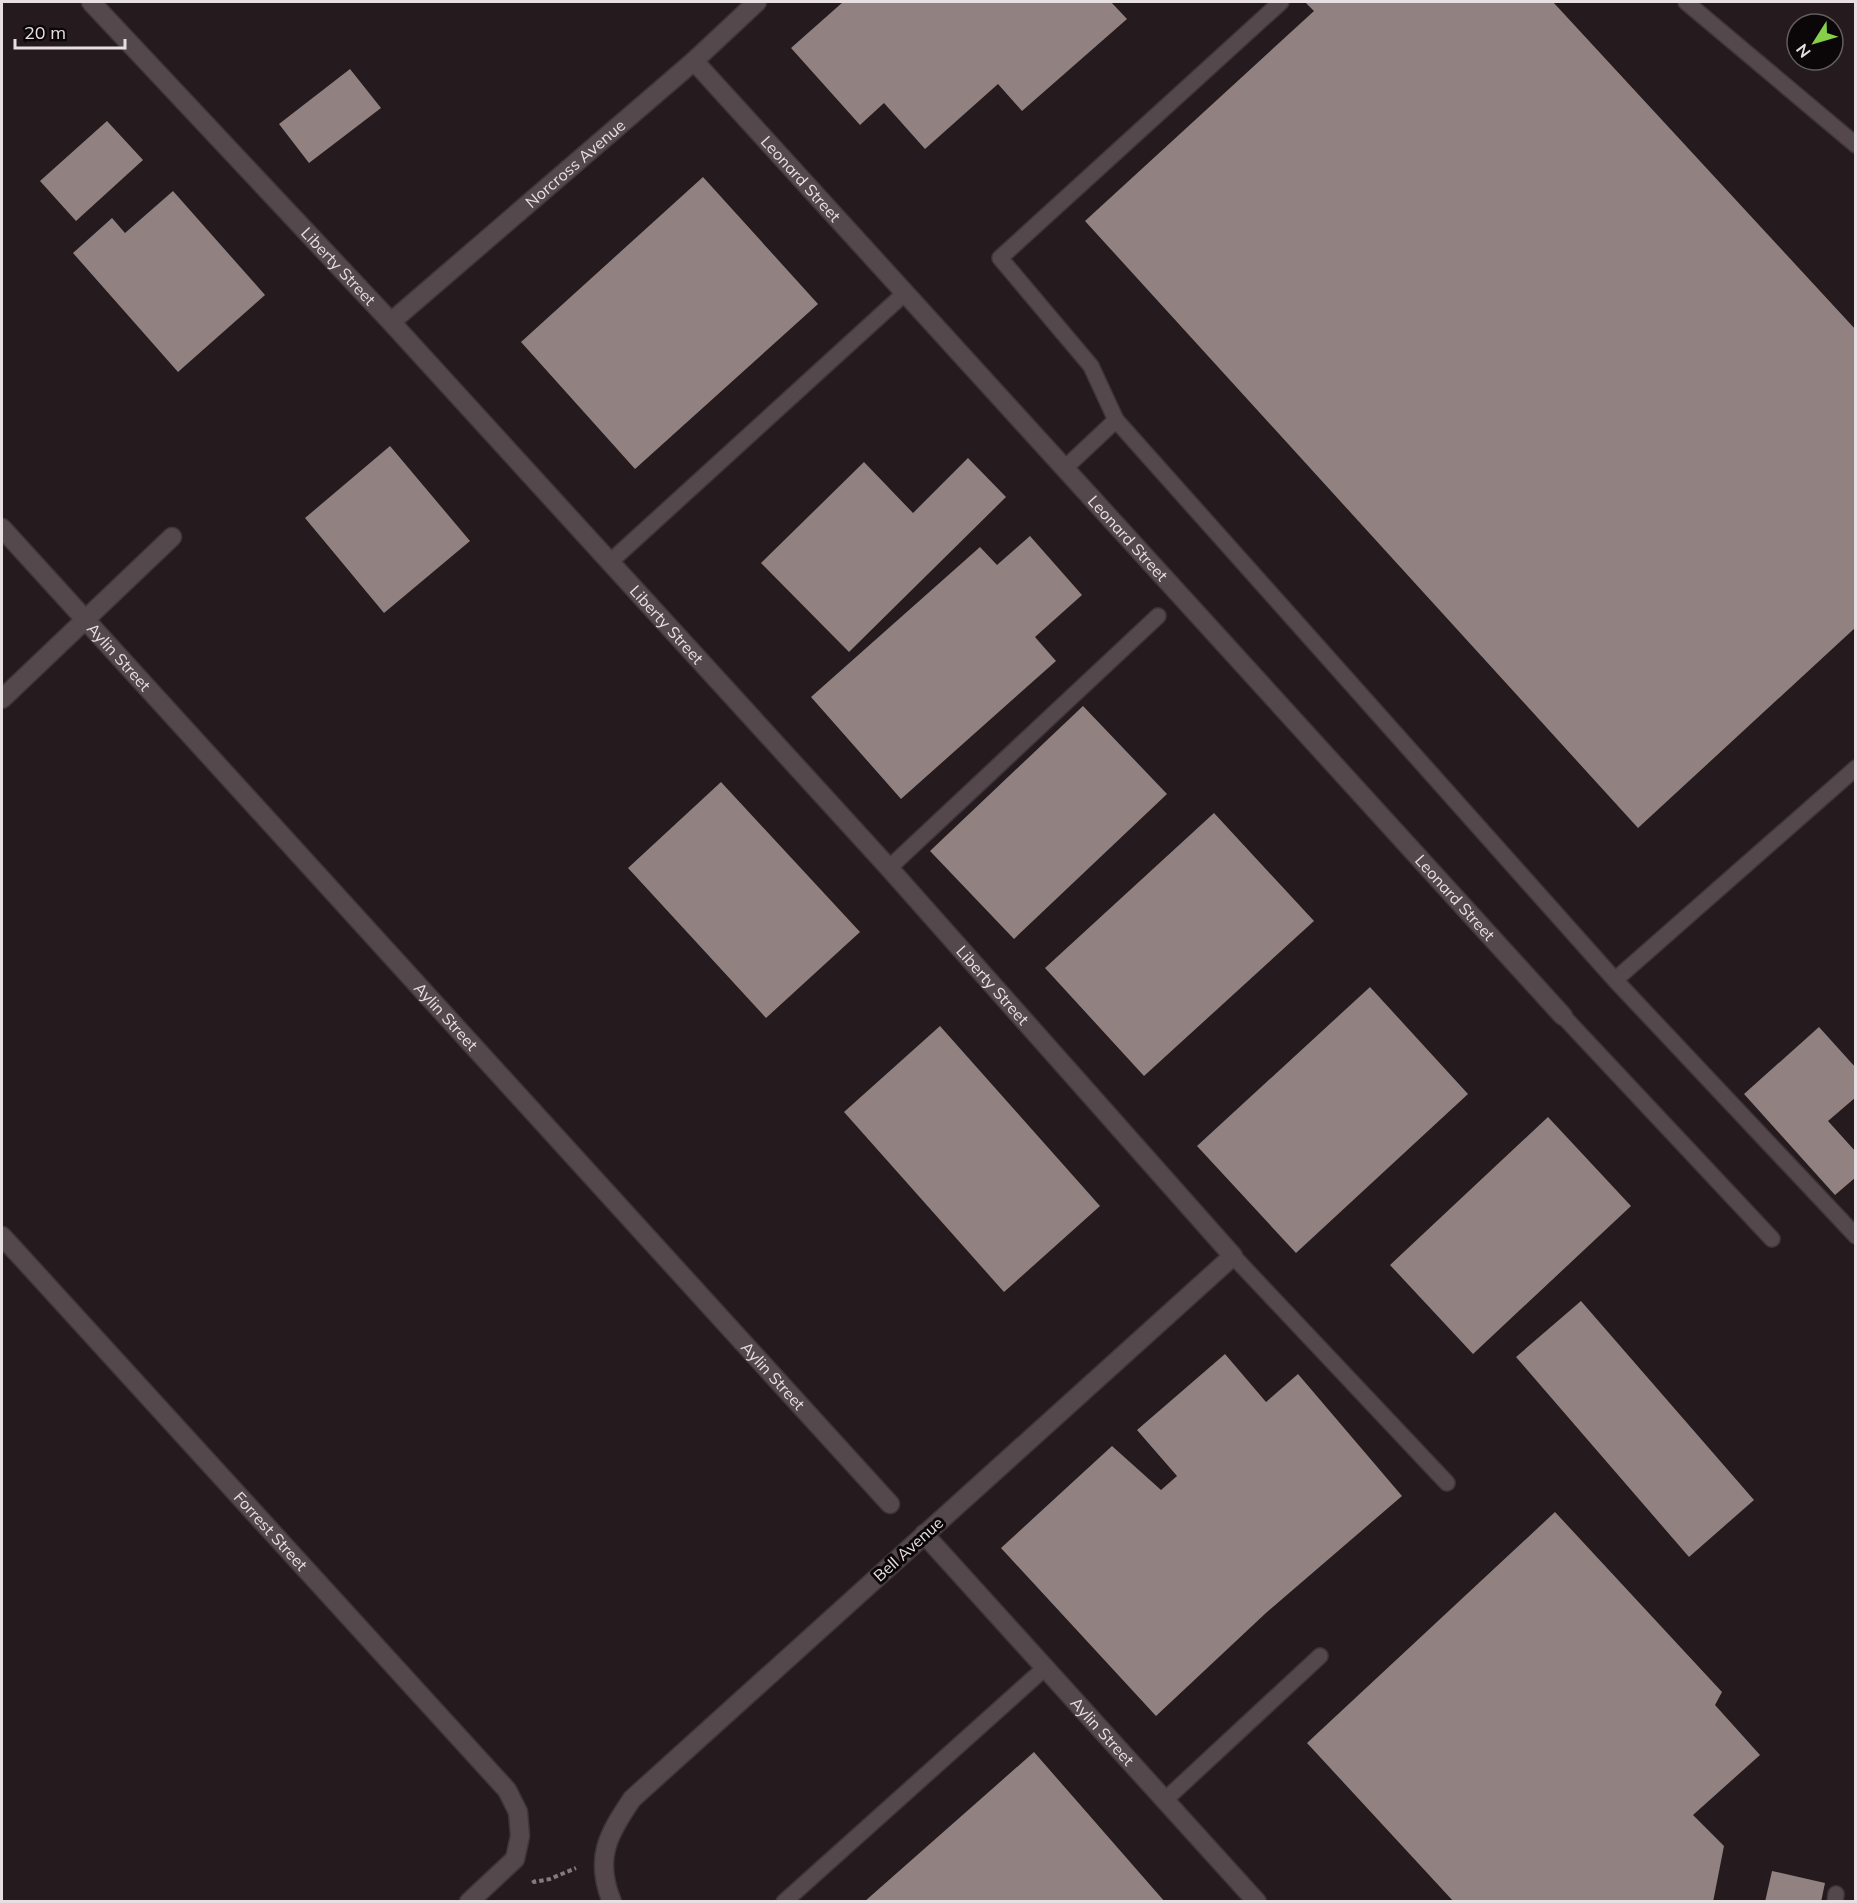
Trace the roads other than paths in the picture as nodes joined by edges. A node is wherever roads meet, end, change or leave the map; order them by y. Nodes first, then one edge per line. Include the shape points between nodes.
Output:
1 (91, 2) edge
2 (757, 2) edge
3 (1281, 2) edge
4 (1686, 2) edge
5 (694, 61) junction
6 (1856, 145) edge
7 (905, 293) junction
8 (391, 322) junction
9 (1116, 420) junction
10 (1065, 468) junction
11 (2, 528) edge
12 (172, 537) dead end
13 (610, 562) junction
14 (1158, 616) dead end
15 (86, 621) junction
16 (2, 699) edge
17 (1856, 768) edge
18 (889, 868) junction
19 (1615, 980) junction
20 (1563, 1016) joint
21 (2, 1236) edge
22 (1856, 1236) edge
23 (1772, 1239) dead end
24 (1233, 1256) junction
25 (1447, 1483) dead end
26 (890, 1504) dead end
27 (924, 1534) junction
28 (1320, 1656) dead end
29 (1046, 1667) junction
30 (1165, 1800) junction
31 (469, 1902) edge
32 (612, 1902) edge
33 (784, 1902) edge
34 (1257, 1902) edge

1 - 8 street, Liberty Street
2 - 5 street, Norcross Avenue
3 - 9 lane via 1000,258 1091,366
4 - 6 lane
5 - 7 street, Leonard Street
5 - 8 street, Norcross Avenue
7 - 10 street, Leonard Street
7 - 13 lane
8 - 13 street, Liberty Street
9 - 10 lane
9 - 19 lane
10 - 20 street, Leonard Street
11 - 15 street, Aylin Street
12 - 15 street
13 - 18 street, Liberty Street
14 - 18 lane
15 - 16 street
15 - 26 street, Aylin Street
17 - 19 lane
18 - 24 street, Liberty Street
19 - 22 lane
20 - 23 lane
21 - 31 street, Forrest Street via 507,1790 518,1812 520,1836 515,1859
24 - 25 lane
24 - 27 street, Bell Avenue
27 - 29 street, Aylin Street
27 - 32 street, Bell Avenue via 633,1799 614,1827 603,1857 605,1886
28 - 30 lane
29 - 30 street, Aylin Street
29 - 33 lane
30 - 34 street, Aylin Street

